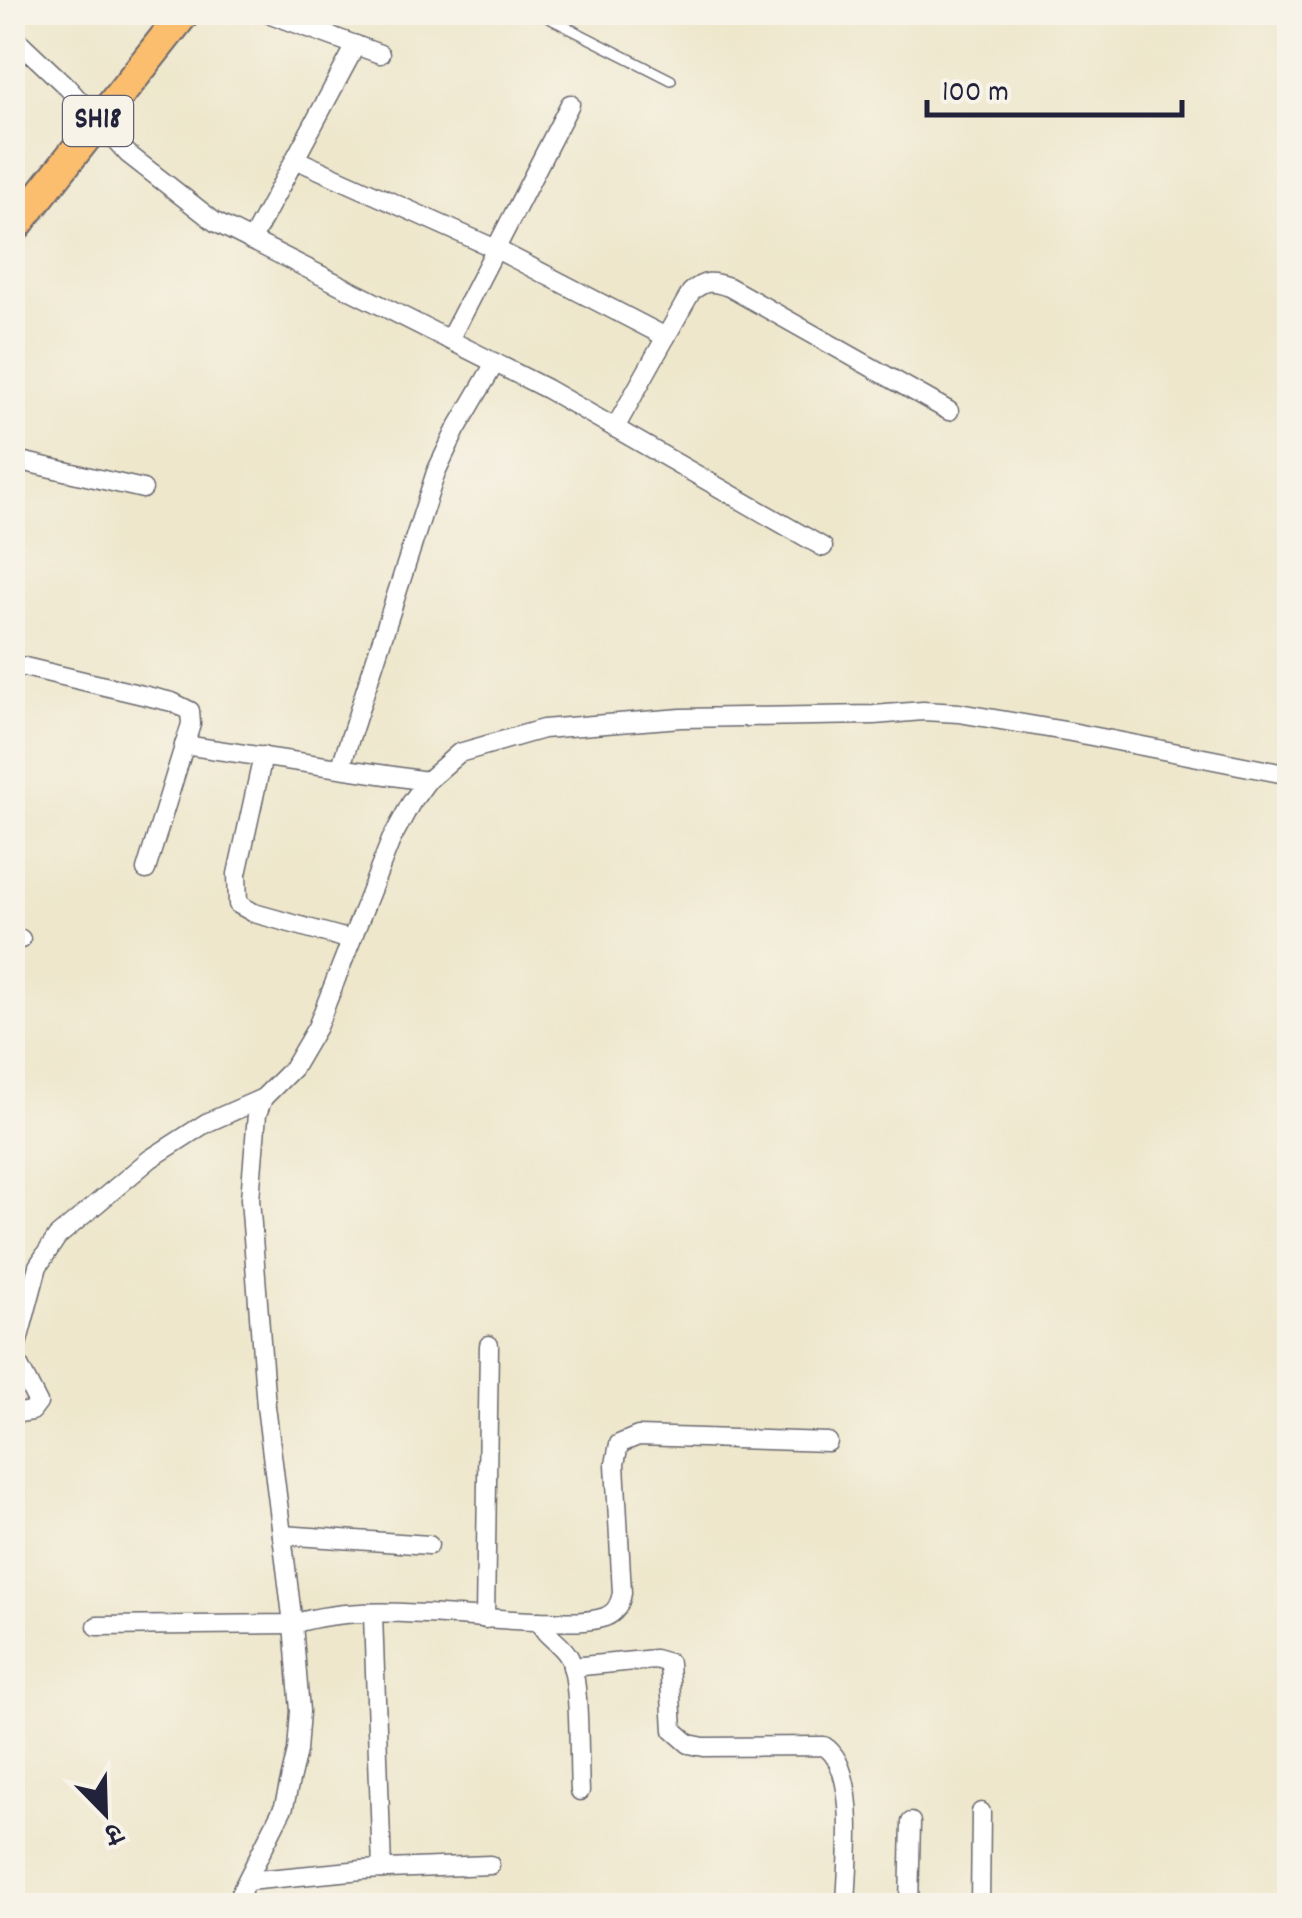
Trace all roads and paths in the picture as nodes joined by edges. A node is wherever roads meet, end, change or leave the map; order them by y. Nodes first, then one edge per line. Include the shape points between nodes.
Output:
1 (185, 12) edge
2 (265, 12) edge
3 (536, 12) edge
4 (12, 35) edge
5 (356, 45) junction
6 (380, 54) dead end
7 (671, 80) dead end
8 (570, 104) dead end
9 (97, 122) junction
10 (295, 158) junction
11 (12, 231) edge
12 (251, 241) junction
13 (496, 248) junction
14 (666, 338) junction
15 (449, 340) junction
16 (495, 364) junction
17 (949, 410) dead end
18 (615, 428) junction
19 (12, 458) edge
20 (144, 489) dead end
21 (823, 547) dead end
22 (12, 664) edge
23 (184, 745) junction
24 (263, 756) junction
25 (341, 766) junction
26 (1290, 775) edge
27 (427, 781) junction
28 (146, 870) dead end
29 (351, 940) junction
30 (263, 1098) junction
31 (489, 1345) dead end
32 (12, 1414) edge
33 (828, 1442) dead end
34 (282, 1534) junction
35 (429, 1545) dead end
36 (373, 1615) junction
37 (485, 1618) junction
38 (539, 1621) junction
39 (293, 1624) junction
40 (97, 1626) dead end
41 (572, 1668) junction
42 (580, 1791) dead end
43 (981, 1812) dead end
44 (911, 1822) dead end
45 (490, 1865) dead end
46 (382, 1869) junction
47 (247, 1881) junction
48 (234, 1906) edge
49 (846, 1906) edge
50 (910, 1906) edge
51 (980, 1906) edge

1 - 9 main road, SH18
2 - 5 street
3 - 7 lane
4 - 9 street
5 - 6 street
5 - 10 street
8 - 13 street
9 - 11 main road, SH18
9 - 12 street via 164,185
10 - 12 street
10 - 13 street
12 - 15 street
13 - 14 street
13 - 15 street
14 - 17 street via 691,292 711,281
14 - 18 street
15 - 16 street
16 - 18 street
16 - 25 street via 436,472
18 - 21 street
19 - 20 street
22 - 23 street via 185,707 192,717
23 - 24 street
23 - 28 street
24 - 25 street
24 - 29 street via 237,874 238,904
25 - 27 street
26 - 27 street via 940,711 542,729 459,752
27 - 29 street via 392,840
29 - 30 street via 309,1042
30 - 32 street via 206,1123 150,1159 57,1237 38,1266 14,1356 36,1408
30 - 34 street via 250,1200
31 - 37 street
33 - 38 street via 626,1440 615,1464 620,1602 603,1618
34 - 35 street
34 - 39 street
36 - 37 street
36 - 39 street
36 - 46 street
37 - 38 street
38 - 41 street
39 - 40 street
39 - 47 street via 297,1751 284,1806
41 - 42 street
41 - 49 street via 669,1663 674,1730 689,1744 833,1751 846,1789
43 - 51 street
44 - 50 street
45 - 46 street
46 - 47 street
47 - 48 street

